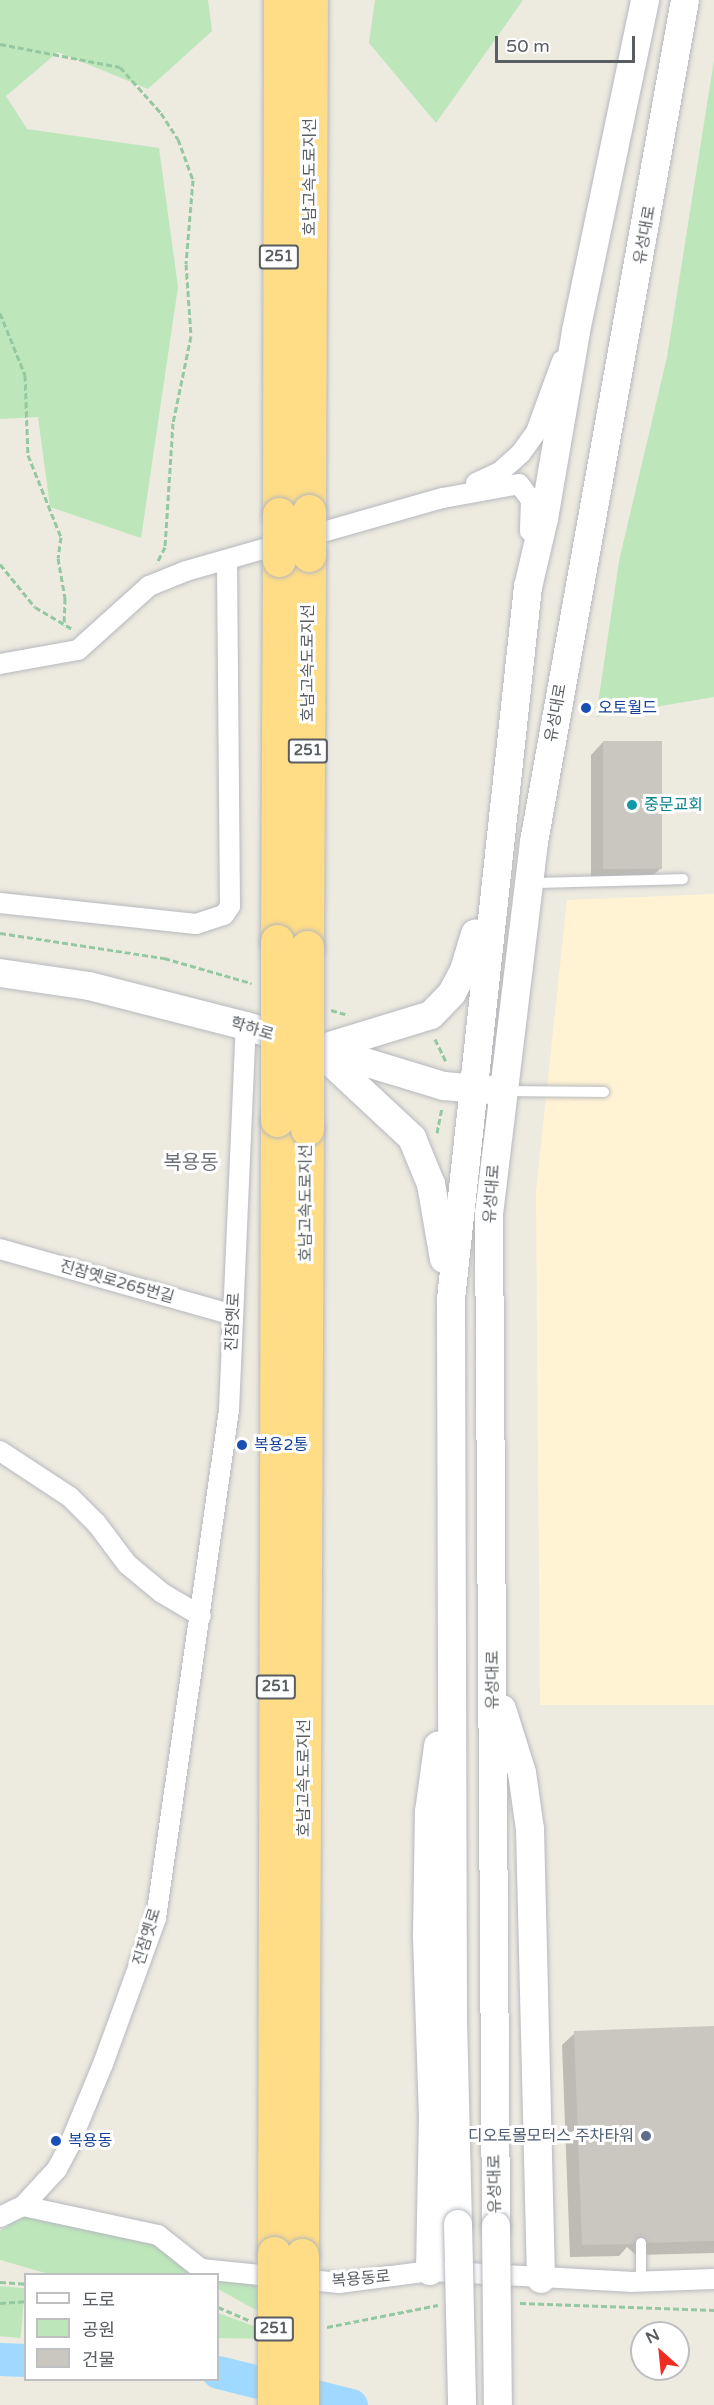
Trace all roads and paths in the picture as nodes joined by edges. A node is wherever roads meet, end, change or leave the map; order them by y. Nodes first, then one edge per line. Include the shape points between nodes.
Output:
1 (280, 0) edge
2 (311, 0) edge
3 (645, 0) edge
4 (685, 0) edge
5 (0, 44) edge
6 (0, 314) edge
7 (576, 331) junction
8 (443, 498) junction
9 (294, 513) junction
10 (227, 560) junction
11 (0, 564) edge
12 (149, 586) junction
13 (528, 587) junction
14 (64, 625) junction
15 (94, 639) junction
16 (0, 664) edge
17 (496, 856) junction
18 (683, 879) dead end
19 (528, 883) junction
20 (0, 903) edge
21 (0, 933) edge
22 (0, 973) edge
23 (261, 987) dead end
24 (328, 1009) dead end
25 (359, 1018) dead end
26 (246, 1026) junction
27 (430, 1033) dead end
28 (317, 1050) junction
29 (447, 1057) dead end
30 (471, 1088) junction
31 (502, 1091) junction
32 (604, 1092) dead end
33 (440, 1119) dead end
34 (437, 1133) dead end
35 (0, 1249) edge
36 (451, 1299) junction
37 (233, 1315) junction
38 (0, 1451) edge
39 (201, 1616) junction
40 (453, 1643) junction
41 (493, 1682) junction
42 (23, 2206) junction
43 (0, 2217) edge
44 (641, 2243) dead end
45 (288, 2254) junction
46 (430, 2271) junction
47 (541, 2279) junction
48 (714, 2279) edge
49 (0, 2282) edge
50 (641, 2282) junction
51 (24, 2284) edge
52 (24, 2301) edge
53 (0, 2303) edge
54 (274, 2405) edge
55 (302, 2405) edge
56 (462, 2405) edge
57 (498, 2405) edge

1 - 9 highway, 호남고속도로지선 / 251
2 - 9 highway, 호남고속도로지선 / 251
3 - 7 street, 유성대로
4 - 19 street, 유성대로
5 - 12 path via 120,67 161,113 178,139 194,180 186,264 191,336 173,423 165,547
6 - 14 path via 25,375 28,455 61,537 58,558 65,598
7 - 8 street via 536,432 521,453 500,472
7 - 13 street, 유성대로 via 544,519
8 - 10 street
8 - 13 street via 519,484 528,491 533,518 527,548
9 - 45 highway, 호남고속도로지선 / 251, bridge
10 - 12 street
10 - 20 street via 230,906 224,915 195,924
11 - 14 path via 35,607
12 - 15 street
13 - 17 street, 유성대로
14 - 15 path
15 - 16 street via 78,650
17 - 28 street via 464,970 431,1015
17 - 30 street, 유성대로
18 - 19 lane
19 - 31 street, 유성대로
21 - 23 path via 164,958
22 - 26 street, 학하로 via 89,986
24 - 25 path
26 - 28 street, 학하로
26 - 37 street, 진잠옛로
27 - 29 path
28 - 30 street, 학하로 via 444,1086
28 - 36 street via 412,1138 431,1184
30 - 31 street, 학하로
30 - 36 street, 유성대로
31 - 32 lane
31 - 41 street, 유성대로 via 489,1214
33 - 34 path
35 - 37 street, 진잠옛로265번길
36 - 40 street, 유성대로
37 - 39 street, 진잠옛로 via 229,1410
38 - 39 street via 70,1497 97,1524 127,1564 162,1593
39 - 42 street, 진잠옛로 via 156,1918 104,2064 69,2146 57,2169
40 - 46 street via 429,1812 427,1935 433,2118
40 - 56 street, 유성대로, bridge via 453,2024
41 - 47 street via 522,1773 530,1829
41 - 57 street, 유성대로, bridge
42 - 43 street, 진잠옛로
42 - 46 street, 복용동로 via 158,2235 201,2269 339,2283
44 - 50 lane
45 - 54 highway, 호남고속도로지선 / 251, bridge
45 - 55 highway, 호남고속도로지선 / 251, bridge
46 - 47 street, 복용동로
47 - 50 street, 복용동로
48 - 50 street, 복용동로
49 - 51 path
52 - 53 path

